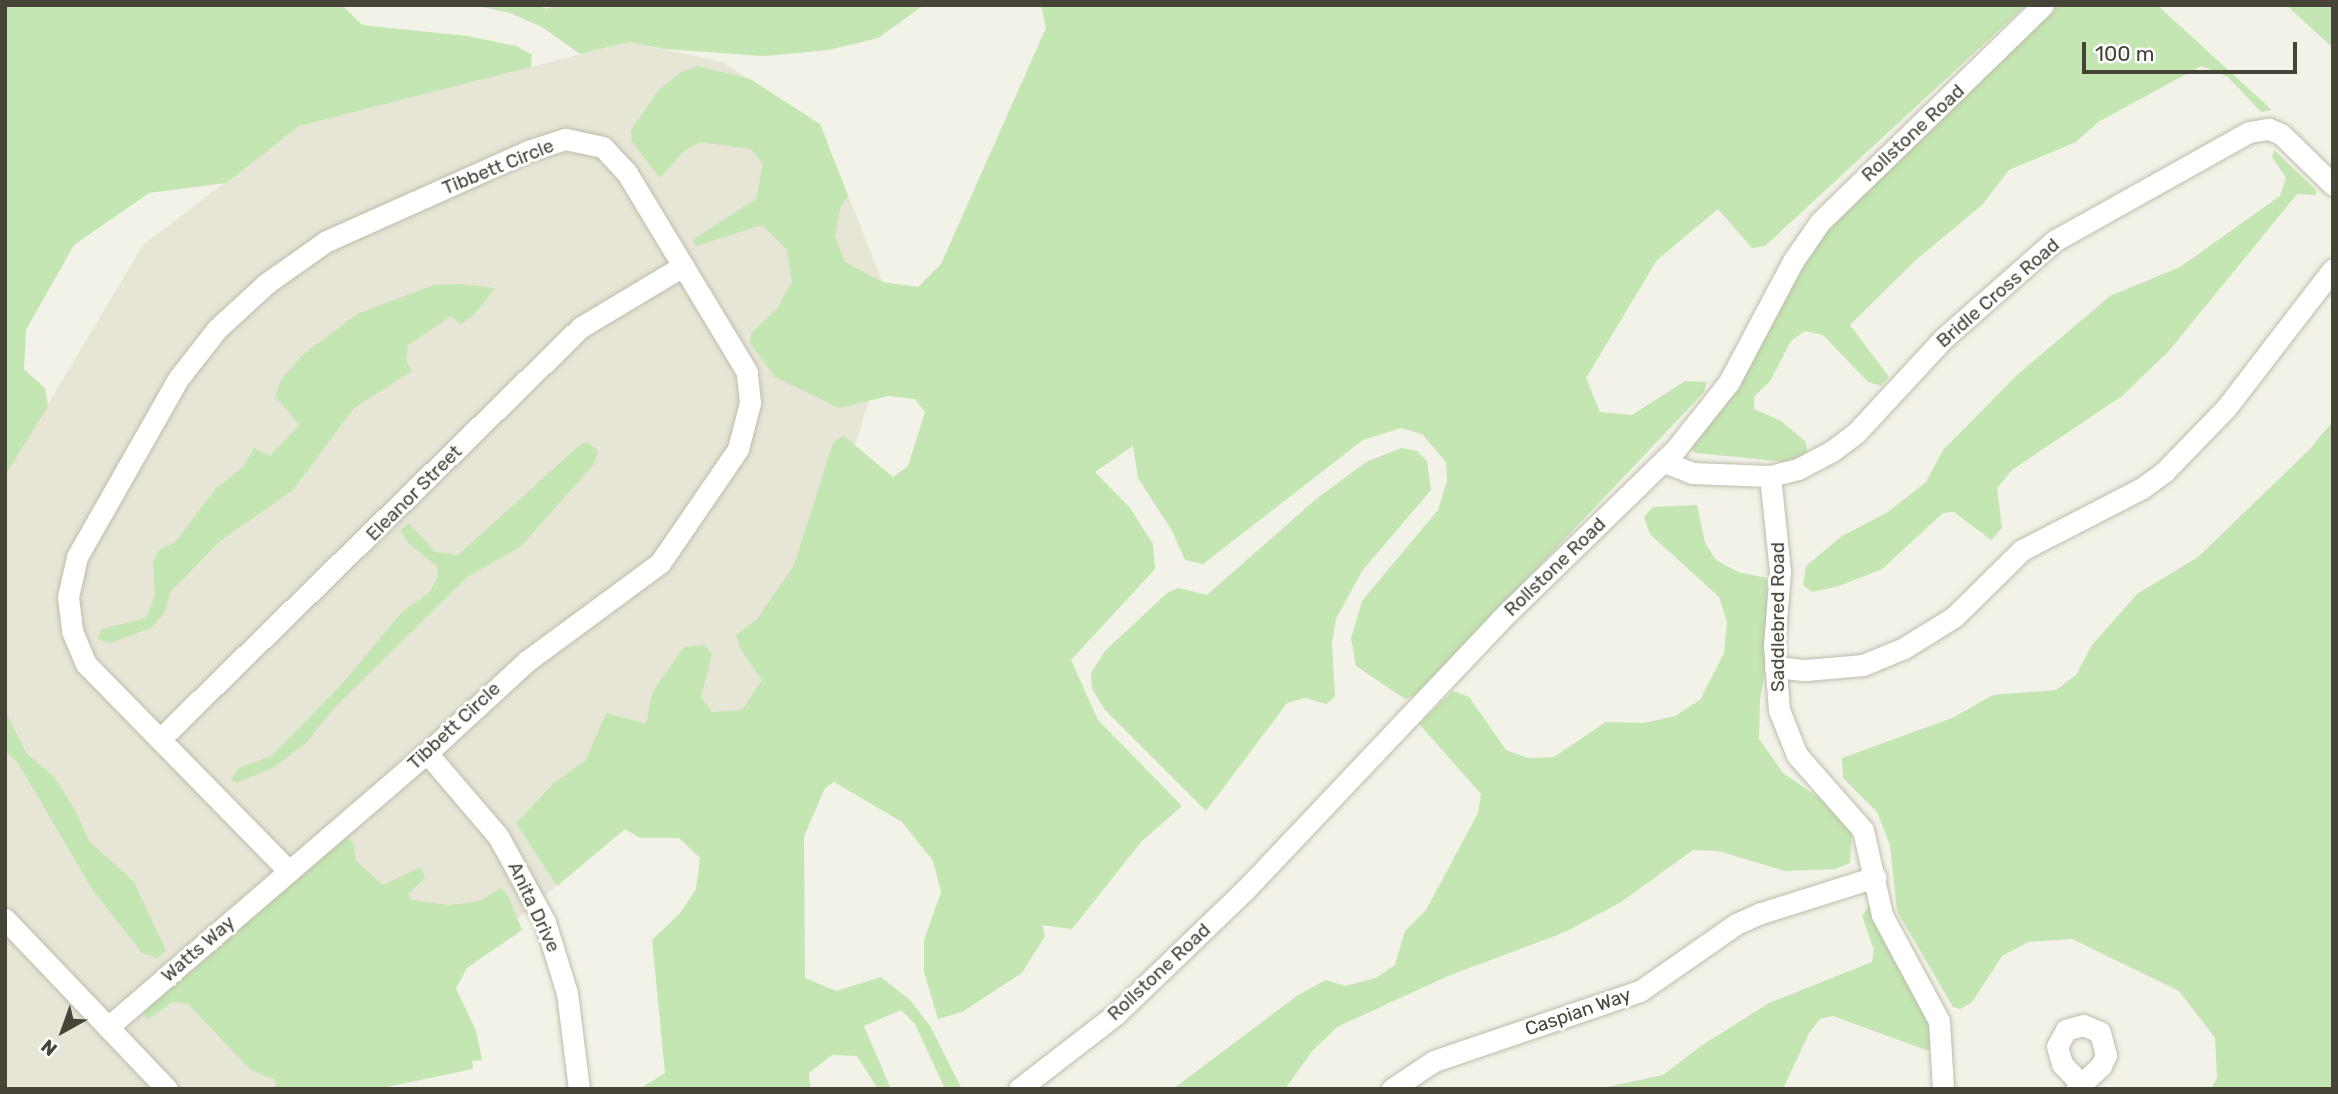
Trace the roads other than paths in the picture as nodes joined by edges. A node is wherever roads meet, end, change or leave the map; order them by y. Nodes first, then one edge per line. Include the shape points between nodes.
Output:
1 (2043, 5) edge
2 (2333, 185) edge
3 (683, 266) junction
4 (2333, 269) edge
5 (1664, 462) junction
6 (1770, 476) junction
7 (1775, 667) junction
8 (160, 739) junction
9 (427, 753) junction
10 (289, 871) junction
11 (1875, 877) junction
12 (5, 919) edge
13 (108, 1027) junction
14 (167, 1089) edge
15 (579, 1089) edge
16 (1019, 1089) edge
17 (1392, 1089) edge
18 (1943, 1089) edge

1 - 5 street, Rollstone Road via 1820,222 1793,261 1729,382
2 - 6 street, Bridle Cross Road via 2281,134 2269,129 2249,132 2054,241 1944,338 1856,433 1798,469
3 - 8 street, Eleanor Street via 582,327
3 - 8 street, Tibbett Circle via 616,158 594,143 565,139 325,242 267,283 216,329 178,379 77,557 68,597 72,631 86,664
3 - 9 street, Tibbett Circle via 724,328 750,381 748,414 738,449 660,563 527,661
4 - 7 street via 2226,408 2165,471 2022,550 1954,617 1904,649 1852,666
5 - 6 street, Bridle Cross Road via 1692,473
5 - 16 street, Rollstone Road via 1501,619 1225,909 1116,1014
6 - 7 street, Saddlebred Road via 1780,571
7 - 11 street, Saddlebred Road via 1787,736 1809,772 1857,819
8 - 10 street, Tibbett Circle
9 - 10 street, Tibbett Circle
9 - 15 street, Anita Drive via 498,836 545,922 567,993
10 - 13 street, Watts Way
11 - 17 street, Caspian Way via 1762,913 1736,925 1640,991 1434,1061
11 - 18 street, Saddlebred Road via 1891,938 1920,979 1939,1021
12 - 13 street
13 - 14 street

